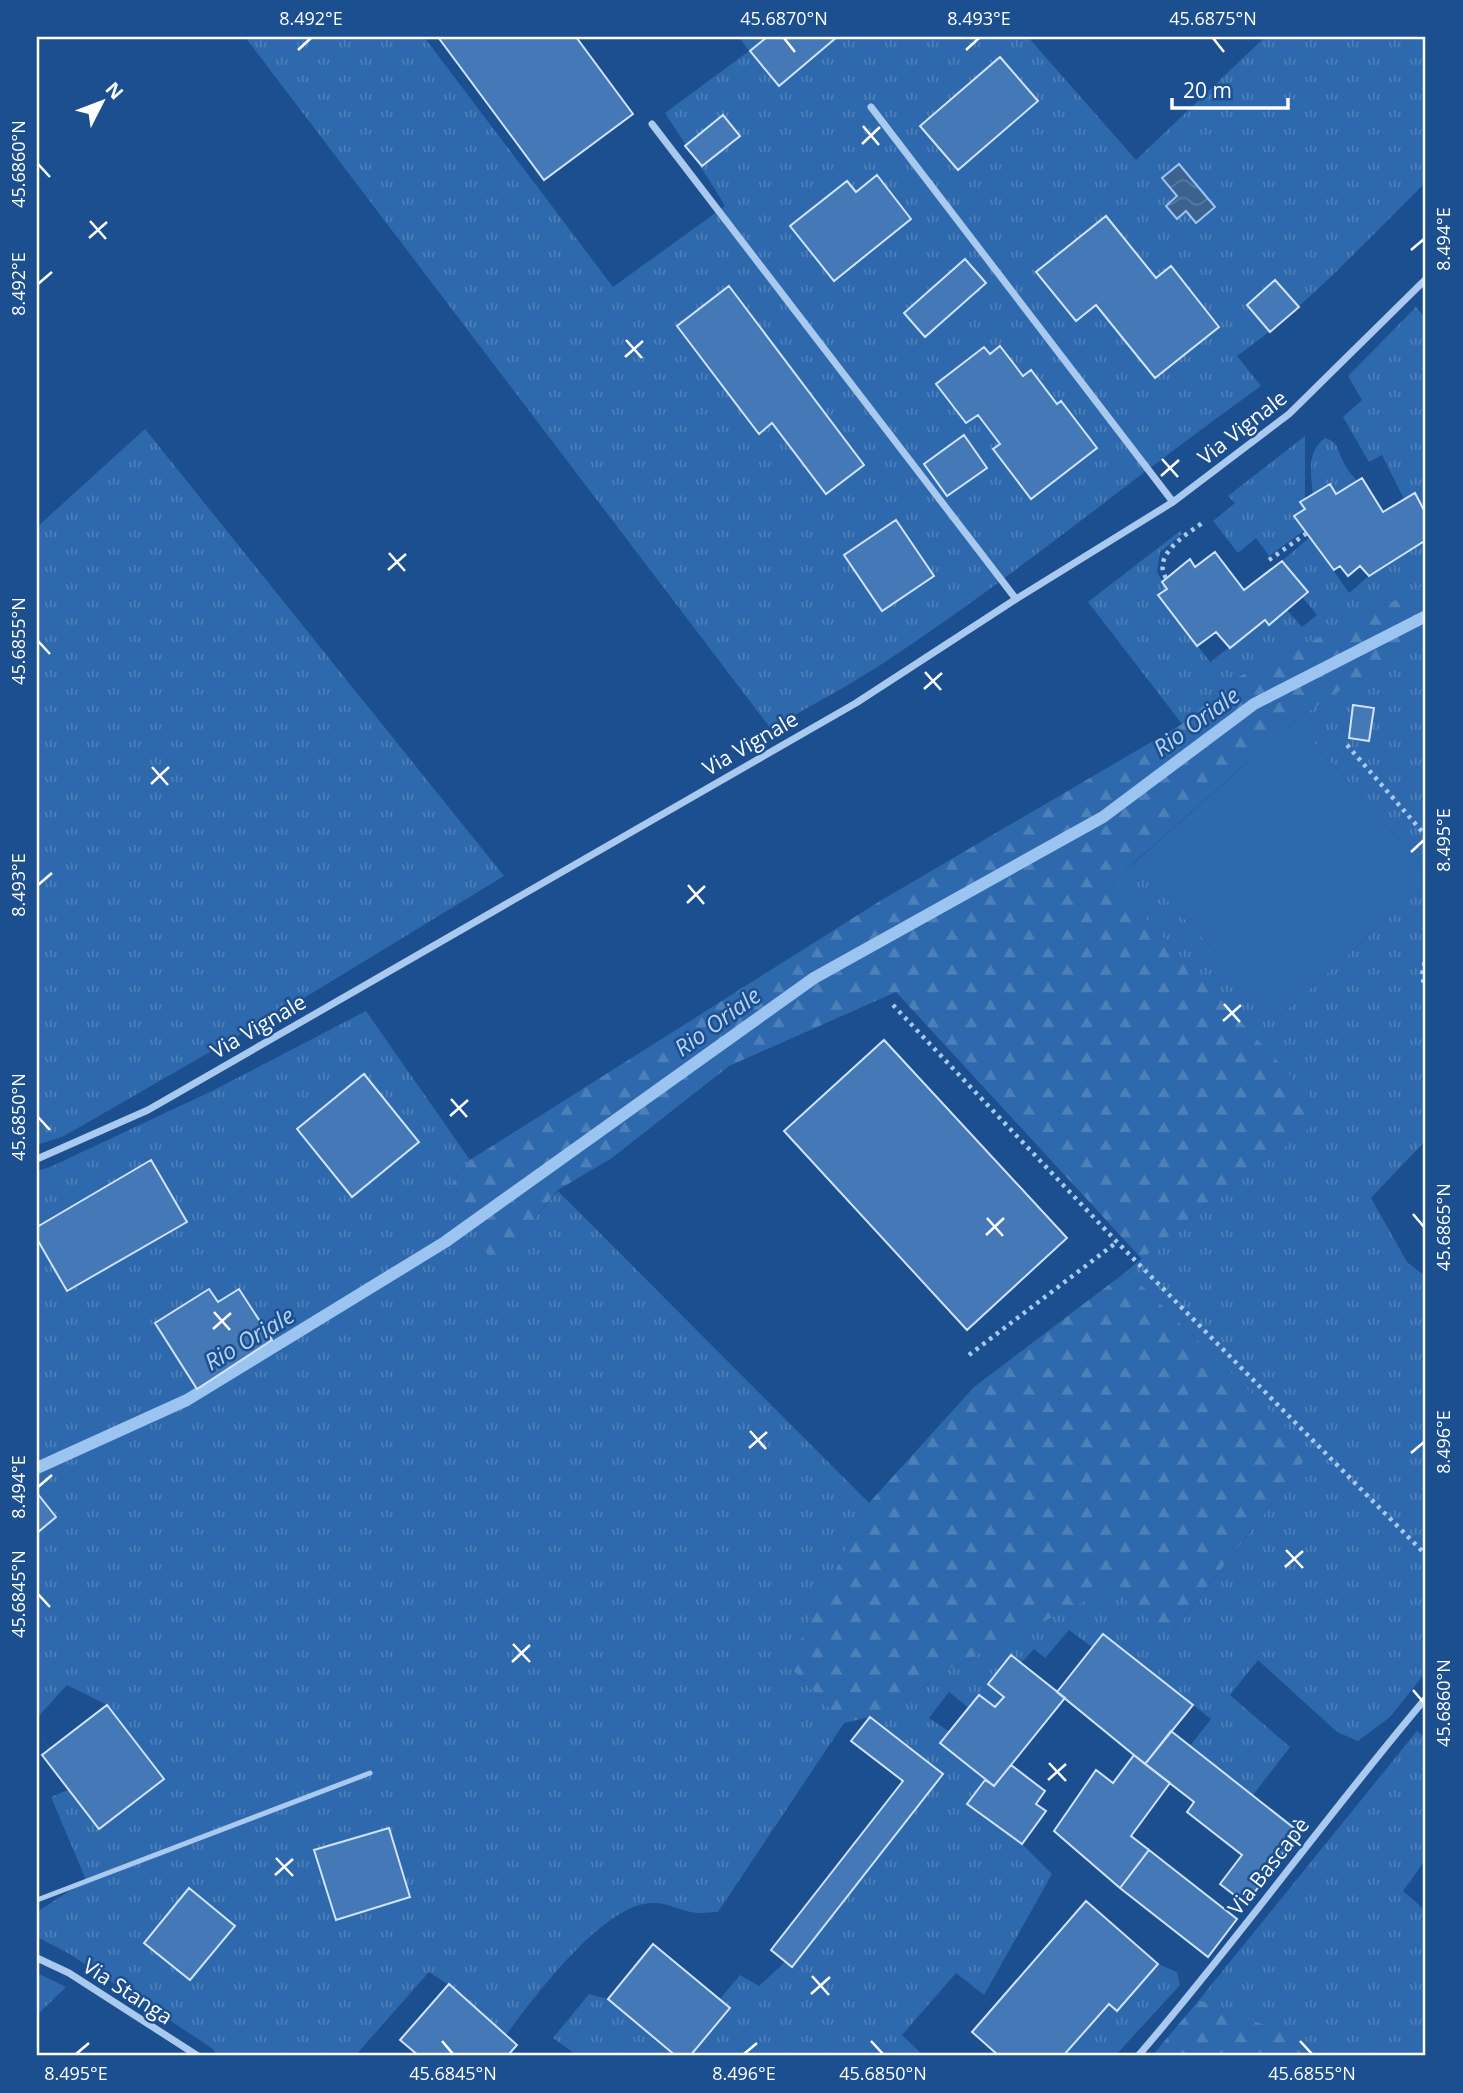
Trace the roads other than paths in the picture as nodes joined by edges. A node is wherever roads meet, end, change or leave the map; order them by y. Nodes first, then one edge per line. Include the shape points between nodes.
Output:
1 (872, 107) dead end
2 (652, 124) dead end
3 (1426, 279) edge
4 (1173, 502) junction
5 (1016, 599) junction
6 (37, 1159) edge
7 (1426, 1698) edge
8 (370, 1773) dead end
9 (37, 1900) edge
10 (37, 1958) edge
11 (198, 2056) edge
12 (1138, 2056) edge

1 - 4 street
2 - 5 street
3 - 4 street, Via Vignale via 1289,414
4 - 5 street, Via Vignale
5 - 6 street, Via Vignale via 856,703 160,1103
7 - 12 street, Via Bascapè
8 - 9 lane
10 - 11 street, Via Stanga via 69,1973

